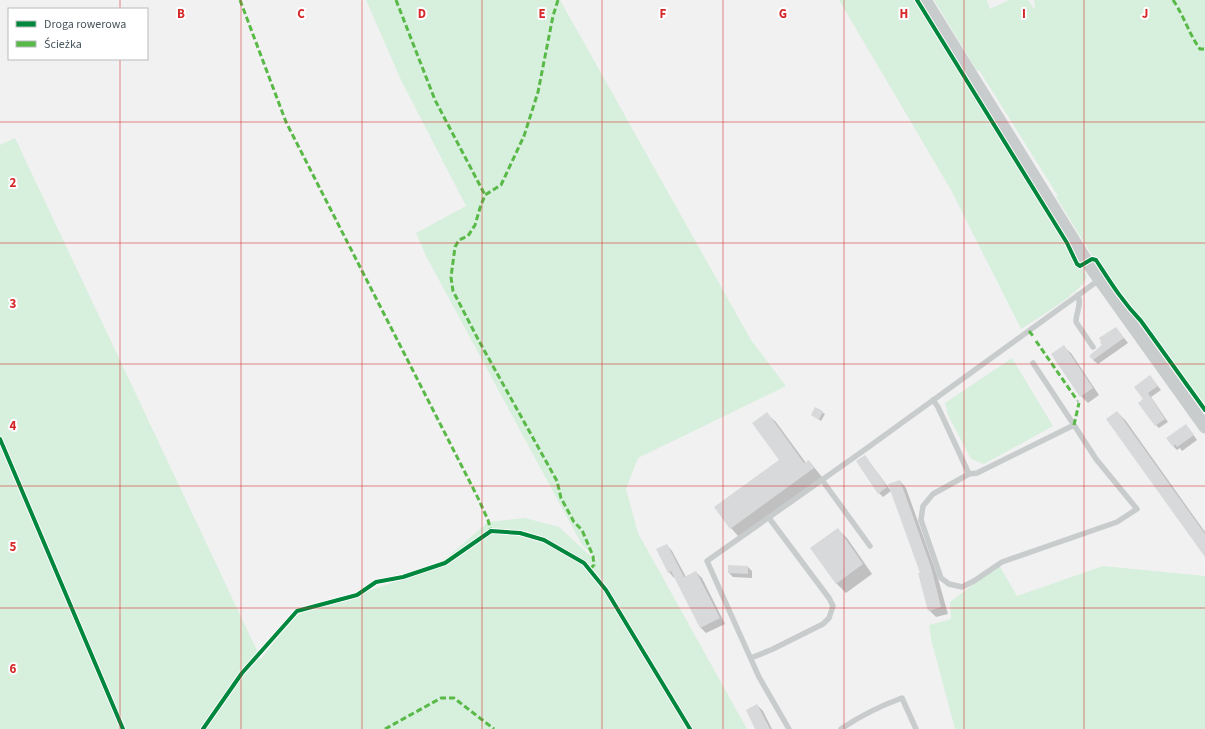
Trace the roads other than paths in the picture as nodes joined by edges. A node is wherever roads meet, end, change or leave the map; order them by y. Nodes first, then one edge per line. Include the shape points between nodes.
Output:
1 (925, 0) edge
2 (1099, 280) junction
3 (1078, 295) junction
4 (1093, 347) dead end
5 (1033, 363) dead end
6 (933, 400) junction
7 (1074, 425) junction
8 (1205, 427) edge
9 (0, 439) edge
10 (969, 474) junction
11 (822, 480) junction
12 (769, 518) junction
13 (870, 546) dead end
14 (751, 658) junction
15 (123, 729) edge
16 (203, 729) edge
17 (690, 729) edge
18 (788, 729) edge
19 (841, 729) edge
20 (916, 729) edge

1 - 2 street
2 - 3 lane
2 - 8 street
3 - 4 lane via 1080,301 1076,322
3 - 6 lane
5 - 7 lane
6 - 10 lane
6 - 11 lane
7 - 10 lane via 977,473
7 - 10 lane via 1096,460 1137,509 1117,522 1002,562 962,587 949,584 941,578 921,520 923,506 933,494
9 - 15 lane
11 - 12 lane
11 - 13 lane
12 - 14 lane via 707,561
12 - 14 lane via 833,606 830,618 824,624
14 - 18 lane
16 - 17 lane via 242,673 297,611 357,595 376,582 403,577 445,563 491,531 520,533 544,540 584,563 606,590
19 - 20 lane via 856,719 902,698

